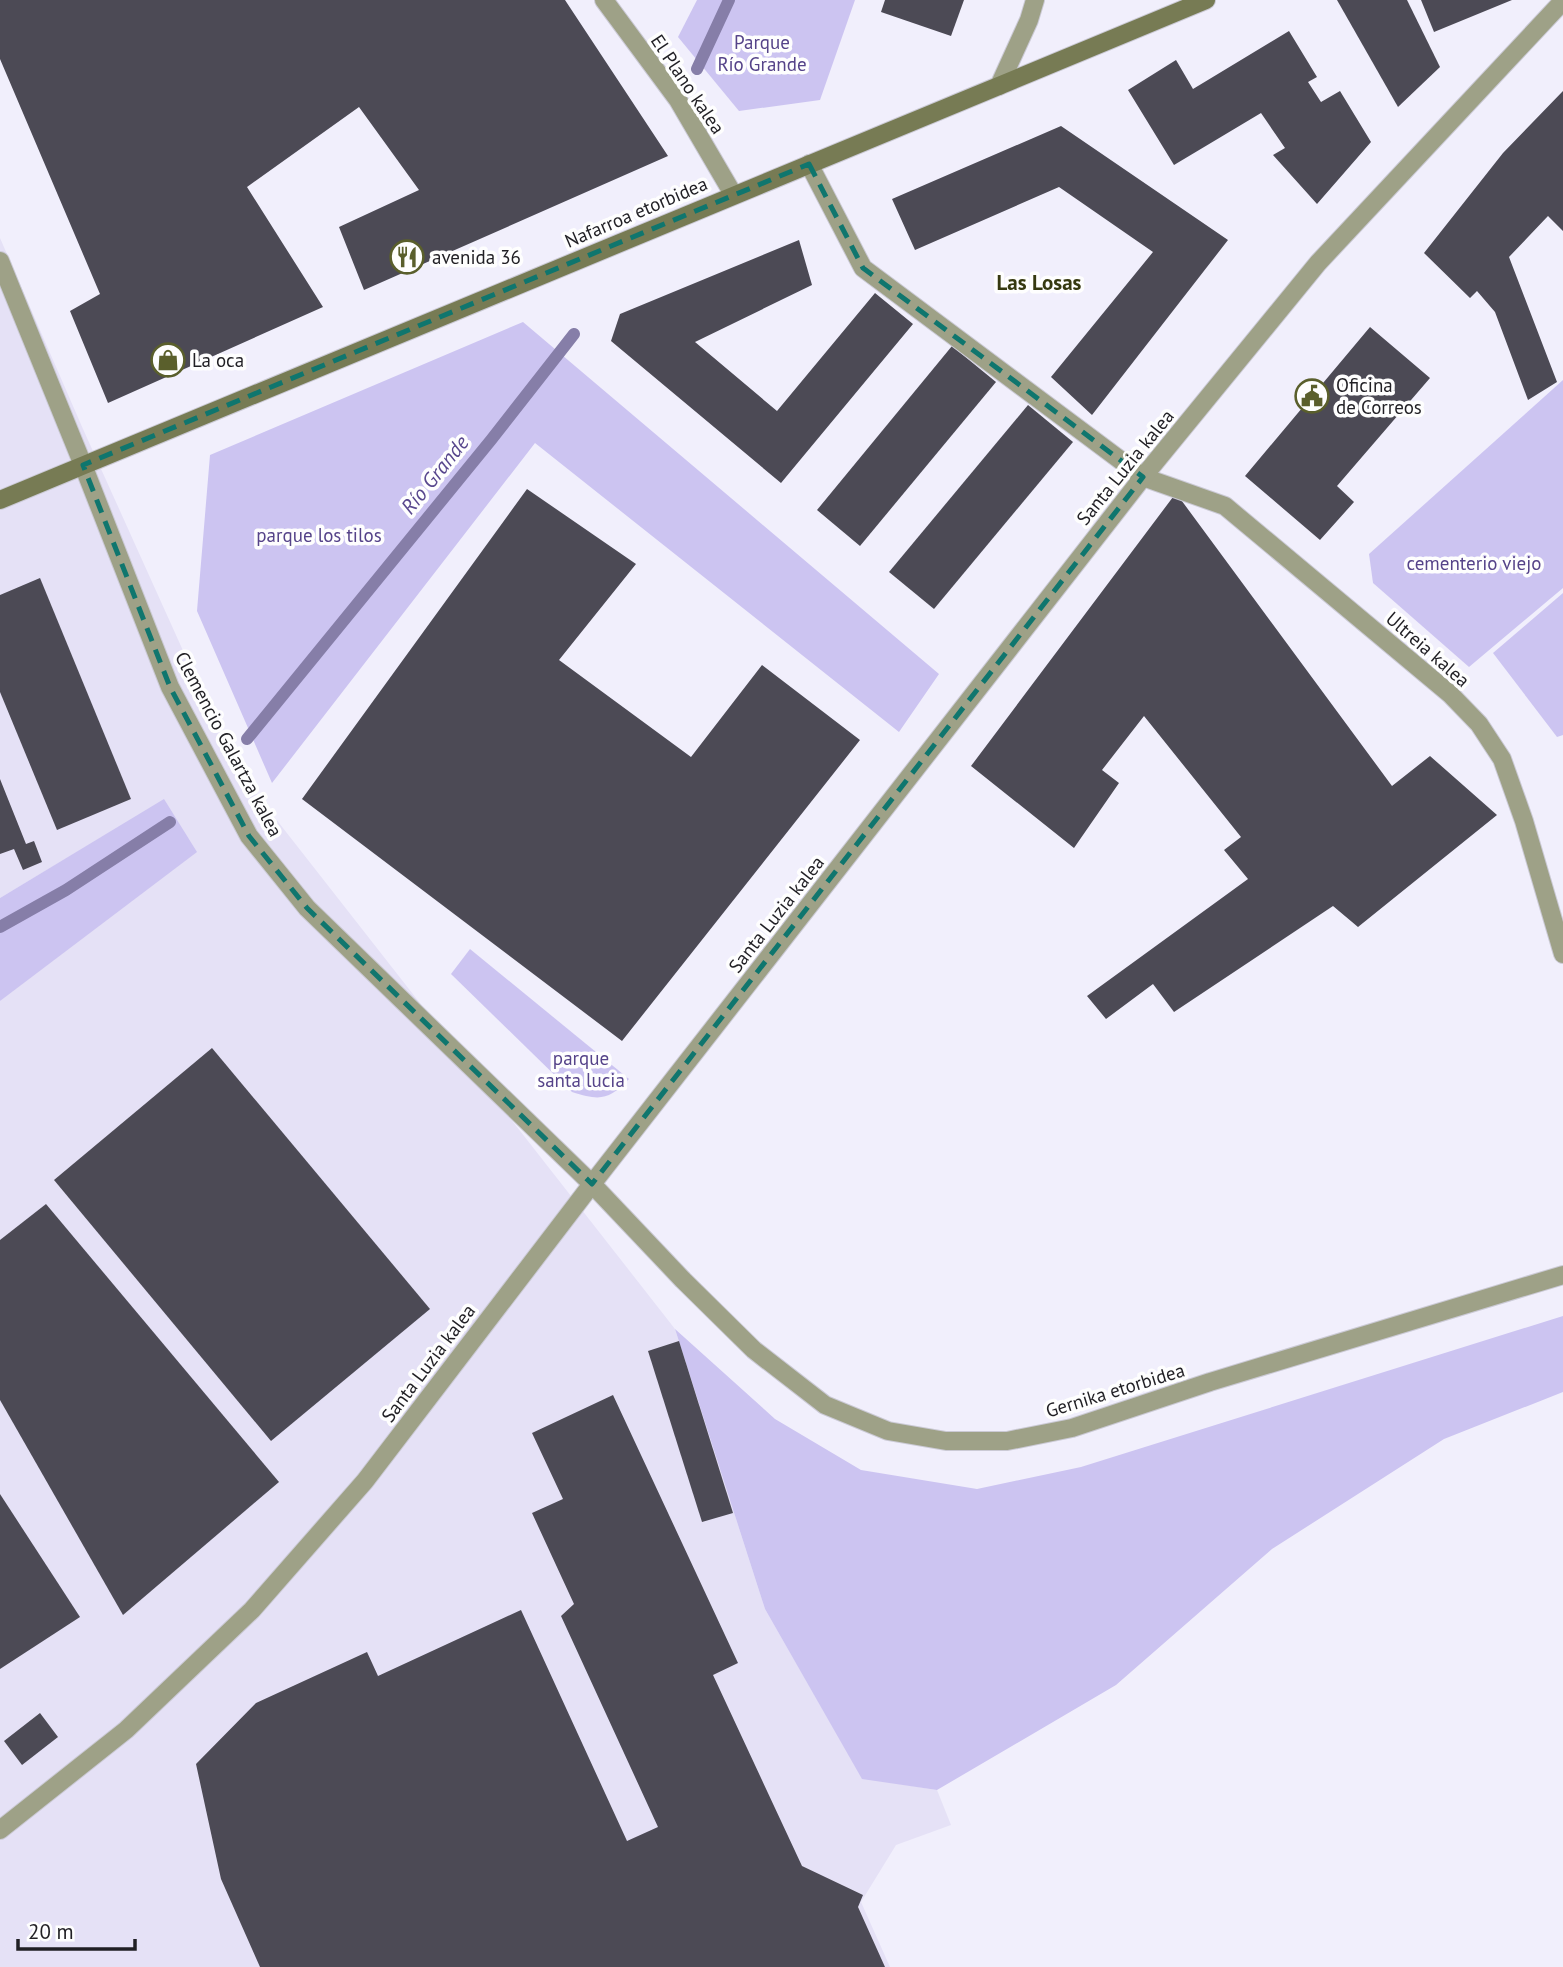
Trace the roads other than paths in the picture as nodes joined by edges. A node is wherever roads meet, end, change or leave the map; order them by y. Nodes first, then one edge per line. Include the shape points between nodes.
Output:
1 (604, 0) edge
2 (1035, 0) edge
3 (1563, 1) edge
4 (1198, 2) edge
5 (999, 86) junction
6 (809, 164) junction
7 (733, 194) junction
8 (0, 261) edge
9 (83, 465) junction
10 (1143, 477) junction
11 (0, 500) edge
12 (1563, 954) edge
13 (592, 1184) junction
14 (1563, 1275) edge
15 (0, 1830) edge

1 - 7 street, El Plano kalea via 678,100
2 - 5 street
3 - 10 street, Santa Luzia kalea via 1318,263
4 - 5 main road, Nafarroa etorbidea
5 - 6 main road, Nafarroa etorbidea
6 - 7 main road, Nafarroa etorbidea
6 - 10 street, Ultreia kalea via 863,268
7 - 9 main road, Nafarroa etorbidea
8 - 9 street, Clemencio Galartza kalea
9 - 11 main road, Nafarroa etorbidea
9 - 13 street, Clemencio Galartza kalea via 170,687 249,836 307,908
10 - 12 street, Ultreia kalea via 1225,506 1450,694 1479,724 1502,759
10 - 13 street, Santa Luzia kalea
13 - 14 street, Gernika etorbidea via 754,1350 825,1405 888,1431 946,1441 1007,1441 1072,1428
13 - 15 street, Santa Luzia kalea via 365,1481 251,1610 125,1730

